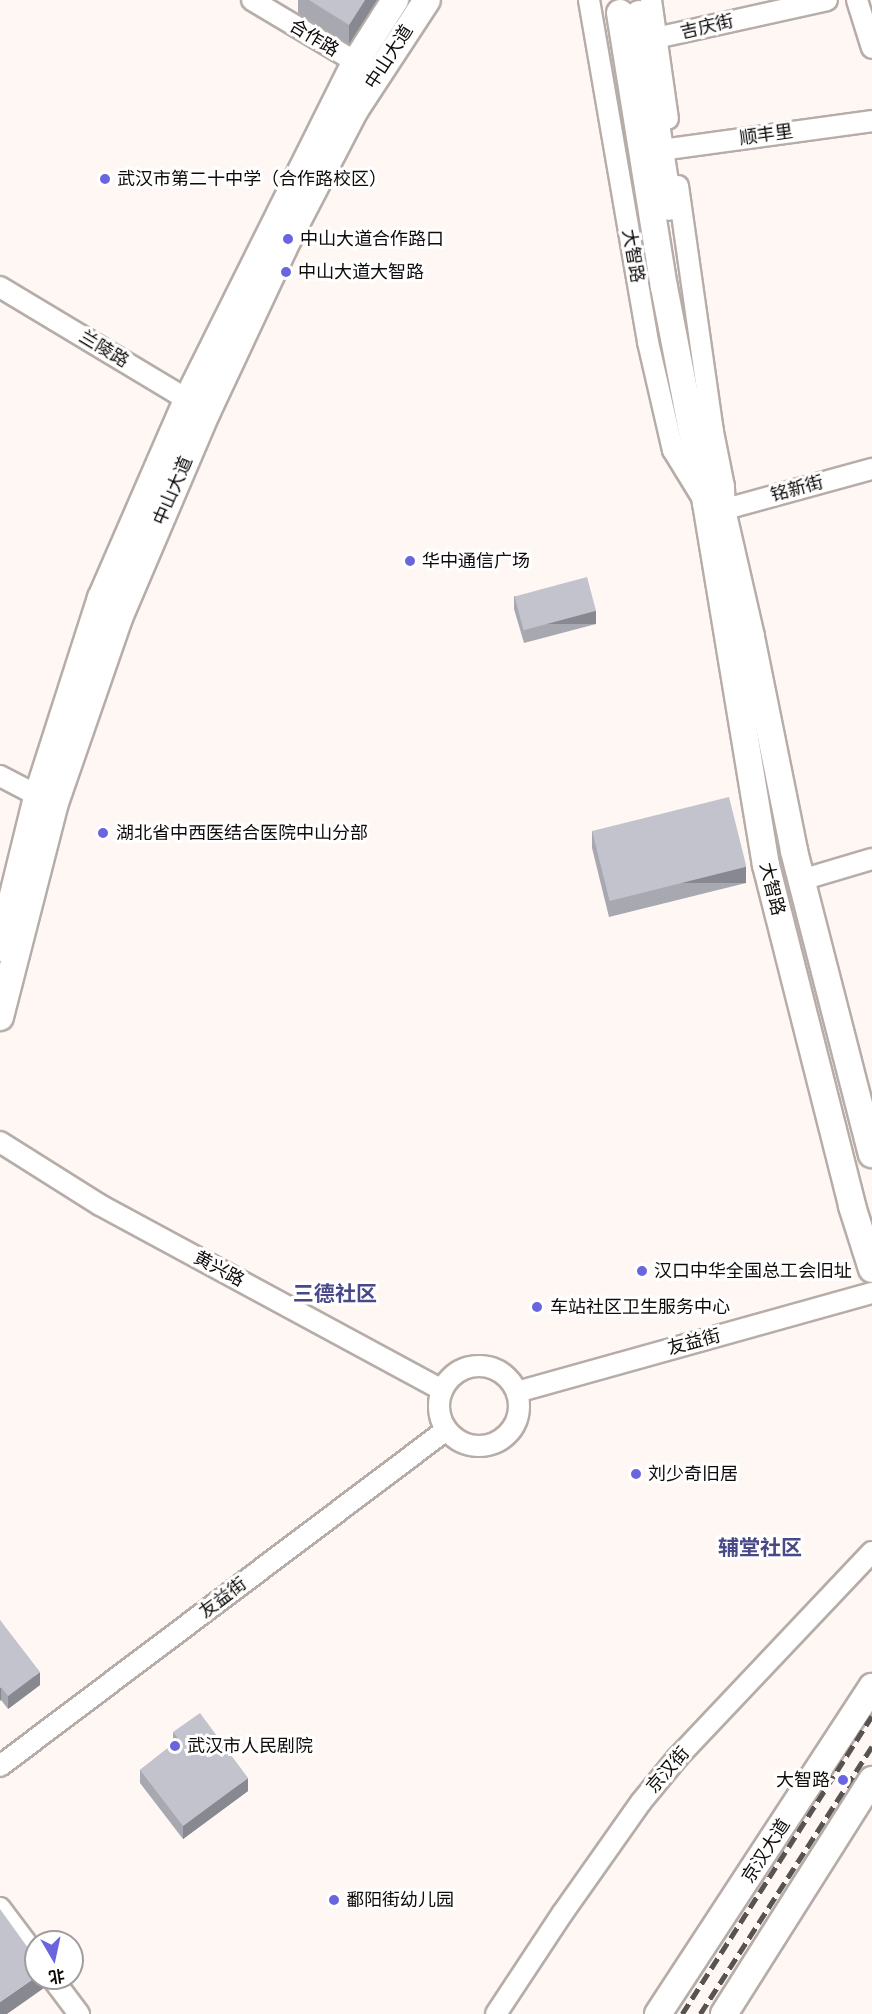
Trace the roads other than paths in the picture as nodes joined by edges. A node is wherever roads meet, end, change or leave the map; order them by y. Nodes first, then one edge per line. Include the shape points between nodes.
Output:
1 (252, 0) edge
2 (395, 0) edge
3 (427, 0) edge
4 (589, 0) edge
5 (827, 0) edge
6 (857, 0) edge
7 (636, 9) edge
8 (656, 38) junction
9 (872, 48) edge
10 (355, 63) junction
11 (378, 73) junction
12 (872, 121) edge
13 (666, 149) junction
14 (0, 287) edge
15 (197, 405) junction
16 (872, 469) edge
17 (716, 500) junction
18 (0, 776) edge
19 (46, 800) junction
20 (872, 859) edge
21 (801, 880) junction
22 (0, 948) edge
23 (0, 1017) edge
24 (0, 1142) edge
25 (871, 1146) edge
26 (872, 1269) edge
27 (872, 1293) edge
28 (442, 1390) junction
29 (517, 1392) junction
30 (446, 1430) junction
31 (872, 1552) edge
32 (872, 1687) edge
33 (0, 1766) edge
34 (872, 1780) edge
35 (0, 1908) edge
36 (24, 1940) edge
37 (61, 1990) edge
38 (79, 2014) edge
39 (496, 2014) edge
40 (658, 2014) edge
41 (724, 2014) edge

1 - 10 street, 合作路
2 - 10 main road, 中山大道
3 - 11 main road, 中山大道
4 - 17 street, 大智路 via 648,342 673,450
5 - 8 street, 吉庆街
6 - 9 street
7 - 8 street, 大智路
7 - 13 main road, 大智路
7 - 17 main road, 大智路 via 664,287
8 - 13 street, 大智路
10 - 11 street, 合作路
10 - 15 main road, 中山大道
11 - 15 main road, 中山大道
12 - 13 street, 顺丰里
13 - 17 main road, 大智路 via 675,247
14 - 15 street, 兰陵路
15 - 19 main road, 中山大道 via 119,618
16 - 17 street, 铭新街
17 - 21 main road, 大智路
17 - 26 main road, 大智路 via 766,865 852,1206
18 - 19 street
19 - 22 main road, 中山大道
19 - 23 main road, 中山大道
20 - 21 street
21 - 25 main road, 大智路
24 - 28 street, 黄兴路 via 100,1204
27 - 29 street, 友益街
28 - 29 street via 458,1372 485,1367 499,1371
28 - 30 street via 439,1410
29 - 30 street via 519,1411 515,1424 507,1436 495,1443 469,1445
30 - 33 street, 友益街
31 - 39 street, 京汉街 via 646,1795
32 - 40 main road, 京汉大道
34 - 41 main road
35 - 36 street
37 - 38 street

